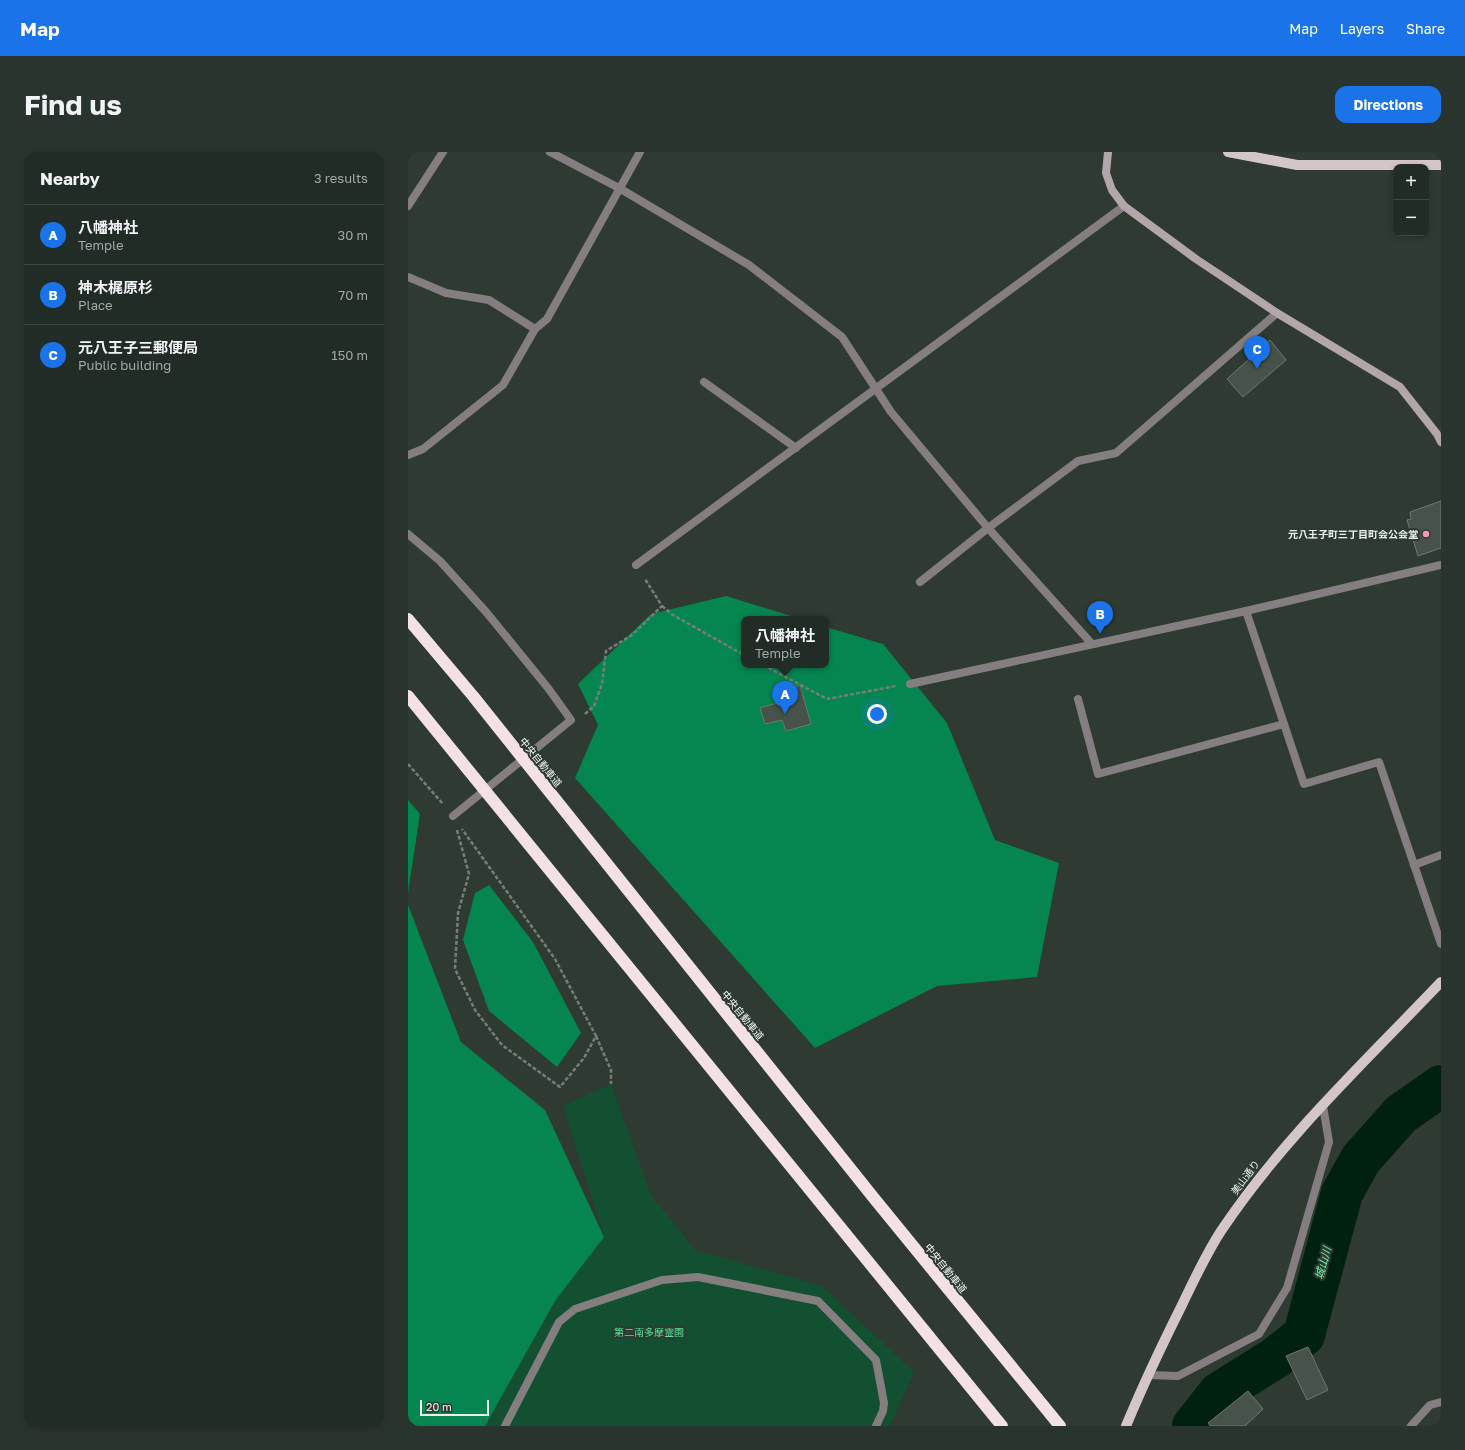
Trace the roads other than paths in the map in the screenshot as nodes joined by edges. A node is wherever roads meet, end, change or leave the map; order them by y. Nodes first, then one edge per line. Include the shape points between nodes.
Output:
1 (443, 152) edge
2 (550, 152) edge
3 (640, 152) edge
4 (1108, 152) edge
5 (1228, 152) edge
6 (1441, 165) edge
7 (619, 188) junction
8 (408, 206) edge
9 (1124, 206) junction
10 (408, 277) edge
11 (1277, 313) junction
12 (535, 329) junction
13 (704, 382) dead end
14 (875, 388) junction
15 (1441, 442) edge
16 (796, 448) junction
17 (408, 455) edge
18 (988, 528) junction
19 (408, 534) edge
20 (636, 565) road end
21 (1441, 566) edge
22 (920, 582) dead end
23 (1246, 611) junction
24 (408, 619) edge
25 (1090, 643) junction
26 (910, 684) dead end
27 (408, 696) edge
28 (1078, 699) dead end
29 (1284, 724) junction
30 (453, 816) road end
31 (1441, 855) edge
32 (1414, 865) junction
33 (1441, 944) edge
34 (1441, 982) edge
35 (1323, 1106) junction
36 (1148, 1375) junction
37 (1441, 1402) edge
38 (505, 1426) edge
39 (876, 1426) edge
40 (1002, 1426) edge
41 (1060, 1426) edge
42 (1126, 1426) edge
43 (1411, 1426) edge

1 - 8 street
2 - 7 street
3 - 7 street
4 - 9 street via 1106,173 1112,190
5 - 6 main road via 1297,164
7 - 12 street via 547,319
7 - 14 street via 749,265 842,337
9 - 11 street via 1196,259
9 - 14 street
10 - 12 street via 446,293 489,300
11 - 15 street via 1400,387
11 - 18 street via 1116,452 1078,461
12 - 17 street via 503,385 423,449
13 - 16 street
14 - 16 street
14 - 18 street via 891,412
16 - 20 street
18 - 22 street
18 - 25 street
19 - 30 street via 440,561 487,613 548,688 570,720
21 - 23 street
23 - 25 street
23 - 29 street
24 - 41 highway, 中央自動車道 via 473,696
25 - 26 street
27 - 40 highway
28 - 29 street via 1098,774
29 - 32 street via 1304,784 1379,762
31 - 32 street
32 - 33 street
34 - 35 main road, 美山通り
35 - 36 main road, 美山通り via 1270,1164 1221,1232 1200,1267
35 - 36 street via 1329,1142 1287,1288 1258,1334 1178,1376
36 - 42 main road, 美山通り
37 - 43 street via 1430,1405
38 - 39 street via 559,1322 575,1308 662,1280 698,1277 818,1302 876,1360 884,1403

